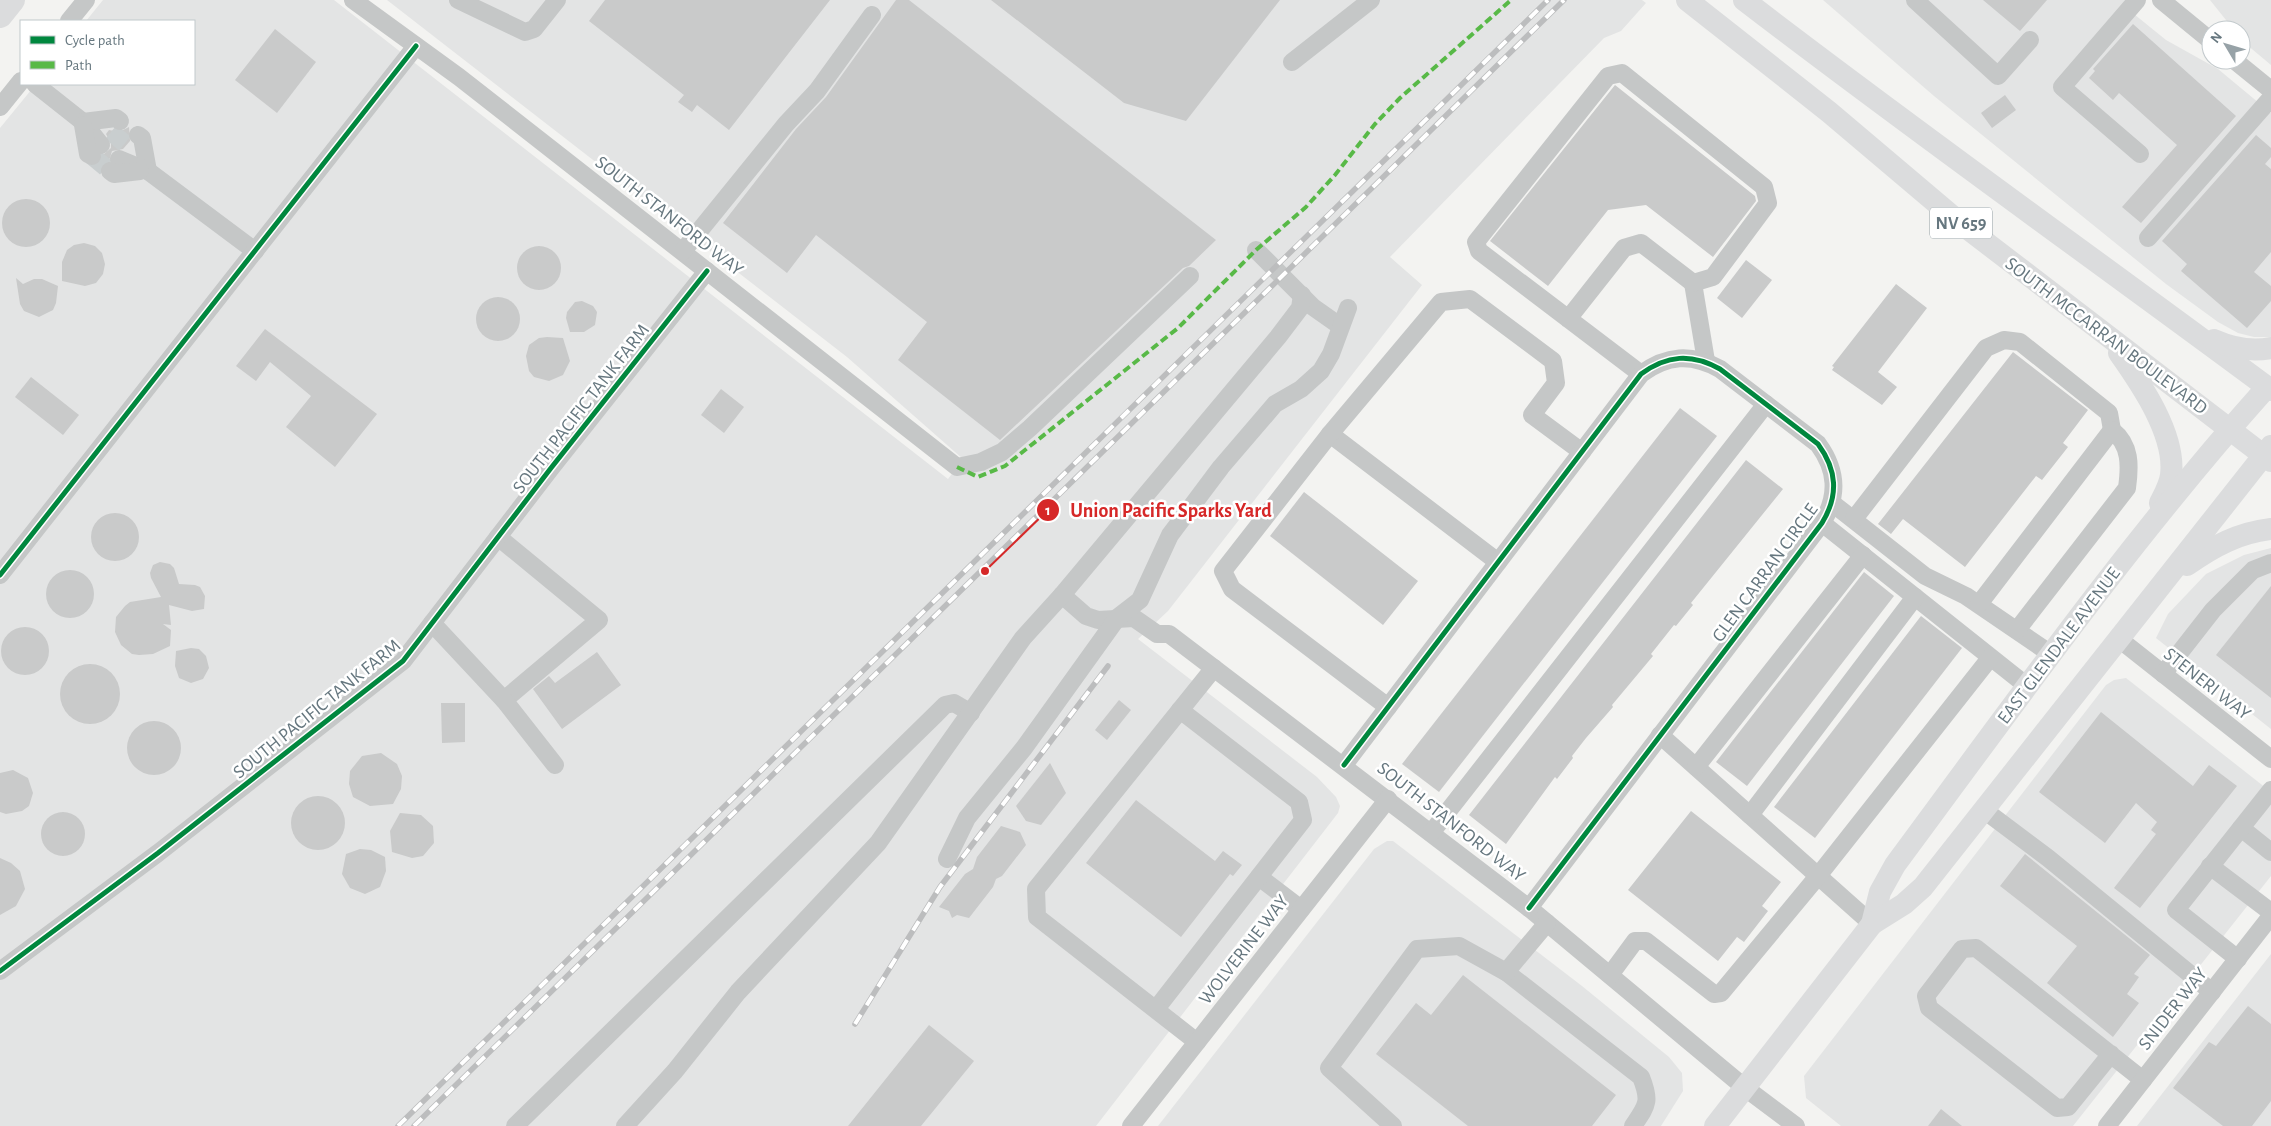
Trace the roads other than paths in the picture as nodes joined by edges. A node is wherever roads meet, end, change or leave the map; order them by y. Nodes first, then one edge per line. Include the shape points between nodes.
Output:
1 (12, 0) edge
2 (86, 0) edge
3 (354, 0) edge
4 (458, 0) edge
5 (557, 0) edge
6 (1371, 0) edge
7 (1744, 0) edge
8 (1915, 0) edge
9 (2137, 0) edge
10 (2161, 0) edge
11 (1692, 4) edge
12 (0, 15) edge
13 (872, 15) dead end
14 (70, 20) edge
15 (2201, 33) edge
16 (2030, 40) dead end
17 (416, 46) junction
18 (1292, 62) dead end
19 (2246, 70) edge
20 (20, 82) edge
21 (36, 85) edge
22 (2271, 90) edge
23 (2271, 98) edge
24 (0, 107) edge
25 (83, 122) junction
26 (2140, 154) dead end
27 (148, 171) junction
28 (2148, 238) dead end
29 (1256, 250) dead end
30 (256, 251) junction
31 (683, 251) junction
32 (707, 271) junction
33 (1190, 276) dead end
34 (1693, 283) junction
35 (1302, 295) junction
36 (1348, 308) dead end
37 (1568, 319) junction
38 (2180, 322) junction
39 (1340, 326) junction
40 (2103, 332) junction
41 (2271, 348) edge
42 (1706, 361) junction
43 (1641, 374) junction
44 (2270, 387) edge
45 (1766, 404) junction
46 (2230, 429) junction
47 (2112, 430) junction
48 (1330, 434) junction
49 (1582, 452) junction
50 (2269, 454) edge
51 (1832, 503) junction
52 (1854, 519) junction
53 (1822, 523) junction
54 (2271, 529) edge
55 (498, 537) junction
56 (2132, 548) junction
57 (1863, 555) junction
58 (1498, 562) junction
59 (2271, 563) edge
60 (0, 575) edge
61 (2167, 578) junction
62 (1062, 595) junction
63 (1915, 597) junction
64 (1979, 604) junction
65 (1118, 617) junction
66 (432, 623) junction
67 (2017, 630) junction
68 (2119, 639) junction
69 (2051, 654) junction
70 (1990, 658) junction
71 (1214, 668) junction
72 (2164, 674) junction
73 (2027, 686) junction
74 (504, 700) junction
75 (1388, 707) junction
76 (1180, 710) junction
77 (971, 712) junction
78 (1660, 736) junction
79 (2271, 759) edge
80 (555, 765) dead end
81 (1344, 765) junction
82 (1696, 767) junction
83 (2271, 790) edge
84 (1388, 799) junction
85 (1984, 810) junction
86 (1750, 816) junction
87 (2241, 828) junction
88 (1431, 833) junction
89 (2271, 852) edge
90 (947, 859) dead end
91 (2210, 866) junction
92 (1818, 876) junction
93 (1259, 877) junction
94 (1529, 908) junction
95 (1302, 909) junction
96 (2271, 912) edge
97 (2271, 916) edge
98 (1547, 923) junction
99 (1872, 924) junction
100 (2238, 959) junction
101 (0, 971) edge
102 (1506, 972) junction
103 (1610, 975) junction
104 (2212, 992) junction
105 (1156, 1009) junction
106 (1197, 1042) junction
107 (2111, 1054) junction
108 (2143, 1080) junction
109 (1744, 1087) junction
110 (515, 1126) edge
111 (625, 1126) edge
112 (1131, 1126) edge
113 (1393, 1126) edge
114 (1633, 1126) edge
115 (1715, 1126) edge
116 (1796, 1126) edge
117 (2107, 1126) edge

1 - 12 highway
2 - 14 street
3 - 17 street, SOUTH STANFORD WAY
4 - 5 street via 525,32 534,29
6 - 18 street
7 - 38 main road, NV 659
8 - 16 street via 1998,76
9 - 26 street via 2062,87
10 - 15 street
11 - 40 main road, SOUTH MCCARRAN BOULEVARD / NV 659 via 1959,222
13 - 31 street via 817,92 786,124
17 - 30 street
17 - 31 street, SOUTH STANFORD WAY
19 - 22 street
20 - 24 street
21 - 25 street
23 - 28 street
25 - 25 street via 88,154 106,139 116,118
27 - 27 street via 114,174 124,153 142,138
27 - 30 street
29 - 35 street
30 - 60 street
31 - 32 street, SOUTH STANFORD WAY
32 - 33 street, SOUTH STANFORD WAY via 958,467 981,462 1002,452
32 - 55 street, SOUTH PACIFIC TANK FARM
34 - 37 street via 1641,243 1624,248
34 - 37 street via 1713,277 1768,203 1764,187 1622,73 1608,76 1476,242 1479,251
34 - 42 street
35 - 39 street
35 - 62 street via 1300,308 1278,337
36 - 39 street
37 - 43 street
38 - 41 main road via 2236,348 2256,351
38 - 44 main road, NV 659
39 - 65 street via 1331,354 1321,371 1301,389 1275,404 1221,467 1170,535 1140,600
40 - 46 main road, SOUTH MCCARRAN BOULEVARD / NV 659
40 - 56 main road via 2149,400 2171,458 2171,477 2161,502
42 - 43 street, GLEN CARRAN CIRCLE via 1674,358
42 - 45 street, GLEN CARRAN CIRCLE
43 - 49 street, GLEN CARRAN CIRCLE
44 - 46 main road, EAST GLENDALE AVENUE
45 - 51 street, GLEN CARRAN CIRCLE via 1818,444 1828,457 1834,475
45 - 88 street
46 - 50 main road, SOUTH MCCARRAN BOULEVARD / NV 659
46 - 56 main road, EAST GLENDALE AVENUE
47 - 52 street via 2110,413 2020,342 2004,340 1986,348
47 - 64 street
47 - 67 street via 2128,451 2127,488
48 - 49 street via 1441,302 1470,299 1554,362 1556,382 1532,415
48 - 58 street
48 - 75 street via 1222,571 1232,589
49 - 58 street, GLEN CARRAN CIRCLE
50 - 61 main road, EAST GLENDALE AVENUE
51 - 52 street
51 - 53 street, GLEN CARRAN CIRCLE
52 - 64 street via 1925,576
53 - 57 street
53 - 78 street, GLEN CARRAN CIRCLE
54 - 61 main road via 2229,539
55 - 66 street, SOUTH PACIFIC TANK FARM
55 - 74 street via 599,620
56 - 69 main road, EAST GLENDALE AVENUE
57 - 63 street
57 - 82 street
58 - 75 street, GLEN CARRAN CIRCLE
59 - 72 street via 2253,570 2220,604
61 - 68 main road, EAST GLENDALE AVENUE
62 - 65 street, SOUTH STANFORD WAY via 1086,616 1098,620
62 - 77 street via 1023,638
63 - 70 street
63 - 86 street
64 - 67 street
65 - 71 street, SOUTH STANFORD WAY via 1134,618 1157,634 1169,634
65 - 90 street via 1024,748 967,818
66 - 74 street
66 - 101 street, SOUTH PACIFIC TANK FARM via 400,664 158,853
67 - 69 street
68 - 72 street, STENERI WAY
68 - 85 main road, EAST GLENDALE AVENUE
69 - 73 main road, EAST GLENDALE AVENUE
70 - 73 street
70 - 92 street
71 - 76 street
71 - 81 street, SOUTH STANFORD WAY
72 - 79 street, STENERI WAY
73 - 99 main road, EAST GLENDALE AVENUE via 1895,865 1880,892
74 - 80 street
75 - 81 street, GLEN CARRAN CIRCLE
76 - 93 street via 1299,802 1303,820
76 - 105 street via 1036,889 1037,916
77 - 110 street via 954,702 935,714
77 - 111 street via 878,843 738,992
78 - 82 street
78 - 94 street, GLEN CARRAN CIRCLE
81 - 84 street, SOUTH STANFORD WAY
82 - 86 street
83 - 87 street
84 - 88 street, SOUTH STANFORD WAY
84 - 95 street, WOLVERINE WAY
85 - 99 main road, EAST GLENDALE AVENUE via 1923,887 1904,904
85 - 104 street
86 - 92 street
87 - 89 street
87 - 91 street
88 - 94 street, SOUTH STANFORD WAY
91 - 96 street
91 - 100 street via 2176,910
92 - 99 street
92 - 103 street via 1721,993 1714,994 1646,941 1635,941
93 - 95 street
93 - 105 street
94 - 98 street, SOUTH STANFORD WAY
95 - 106 street, WOLVERINE WAY
97 - 100 street, SNIDER WAY
98 - 102 street
98 - 103 street, SOUTH STANFORD WAY
99 - 109 main road, EAST GLENDALE AVENUE
100 - 104 street, SNIDER WAY
102 - 113 street via 1459,946 1417,949 1329,1068
102 - 114 street via 1641,1077 1647,1092 1647,1105
103 - 109 street, SOUTH STANFORD WAY
104 - 108 street, SNIDER WAY
105 - 106 street
106 - 112 street, WOLVERINE WAY
107 - 107 street via 1976,948 1962,950 1926,996 1929,1008 2057,1108 2068,1107
107 - 108 street
108 - 117 street, SNIDER WAY
109 - 115 main road, EAST GLENDALE AVENUE
109 - 116 street, SOUTH STANFORD WAY

